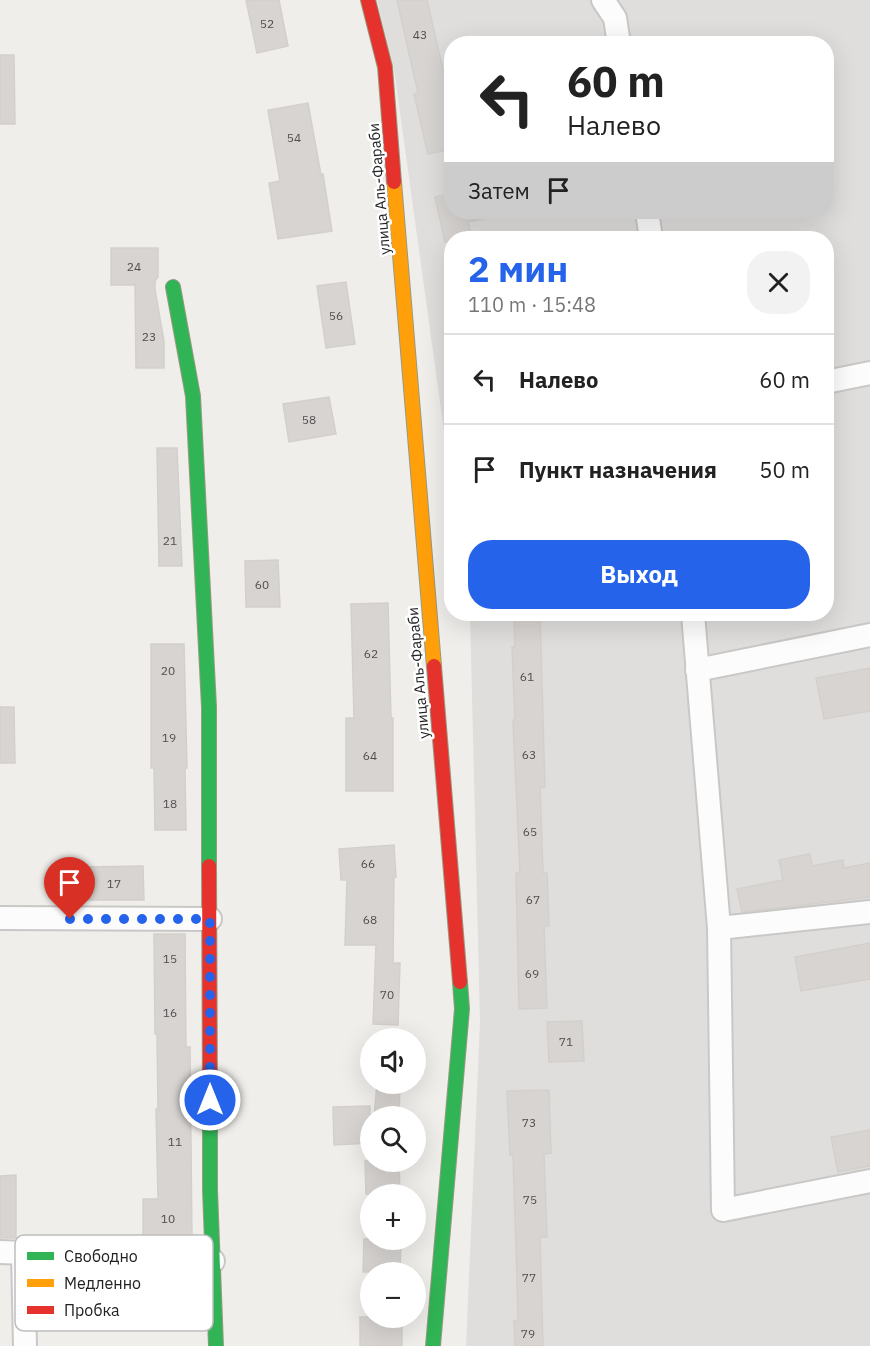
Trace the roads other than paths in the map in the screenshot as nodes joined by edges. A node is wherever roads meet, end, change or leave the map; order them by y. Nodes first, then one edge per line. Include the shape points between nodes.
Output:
1 (368, 0) edge
2 (603, 0) edge
3 (618, 36) edge
4 (173, 287) dead end
5 (870, 373) edge
6 (834, 380) edge
7 (694, 621) edge
8 (870, 635) edge
9 (697, 670) junction
10 (870, 912) edge
11 (0, 918) edge
12 (210, 919) junction
13 (719, 928) junction
14 (870, 1181) edge
15 (212, 1235) edge
16 (0, 1252) edge
17 (15, 1253) edge
18 (213, 1261) edge
19 (25, 1331) edge
20 (25, 1346) edge
21 (216, 1346) edge
22 (433, 1346) edge

1 - 22 main road, улица Аль-Фараби via 385,67 462,1009
2 - 3 street via 615,18
4 - 12 main road via 193,396 209,706
5 - 6 street
7 - 9 street
8 - 9 street
9 - 13 street
10 - 13 street
11 - 12 street
12 - 15 main road
13 - 14 street via 723,1210
16 - 17 street
18 - 21 main road
19 - 20 street

